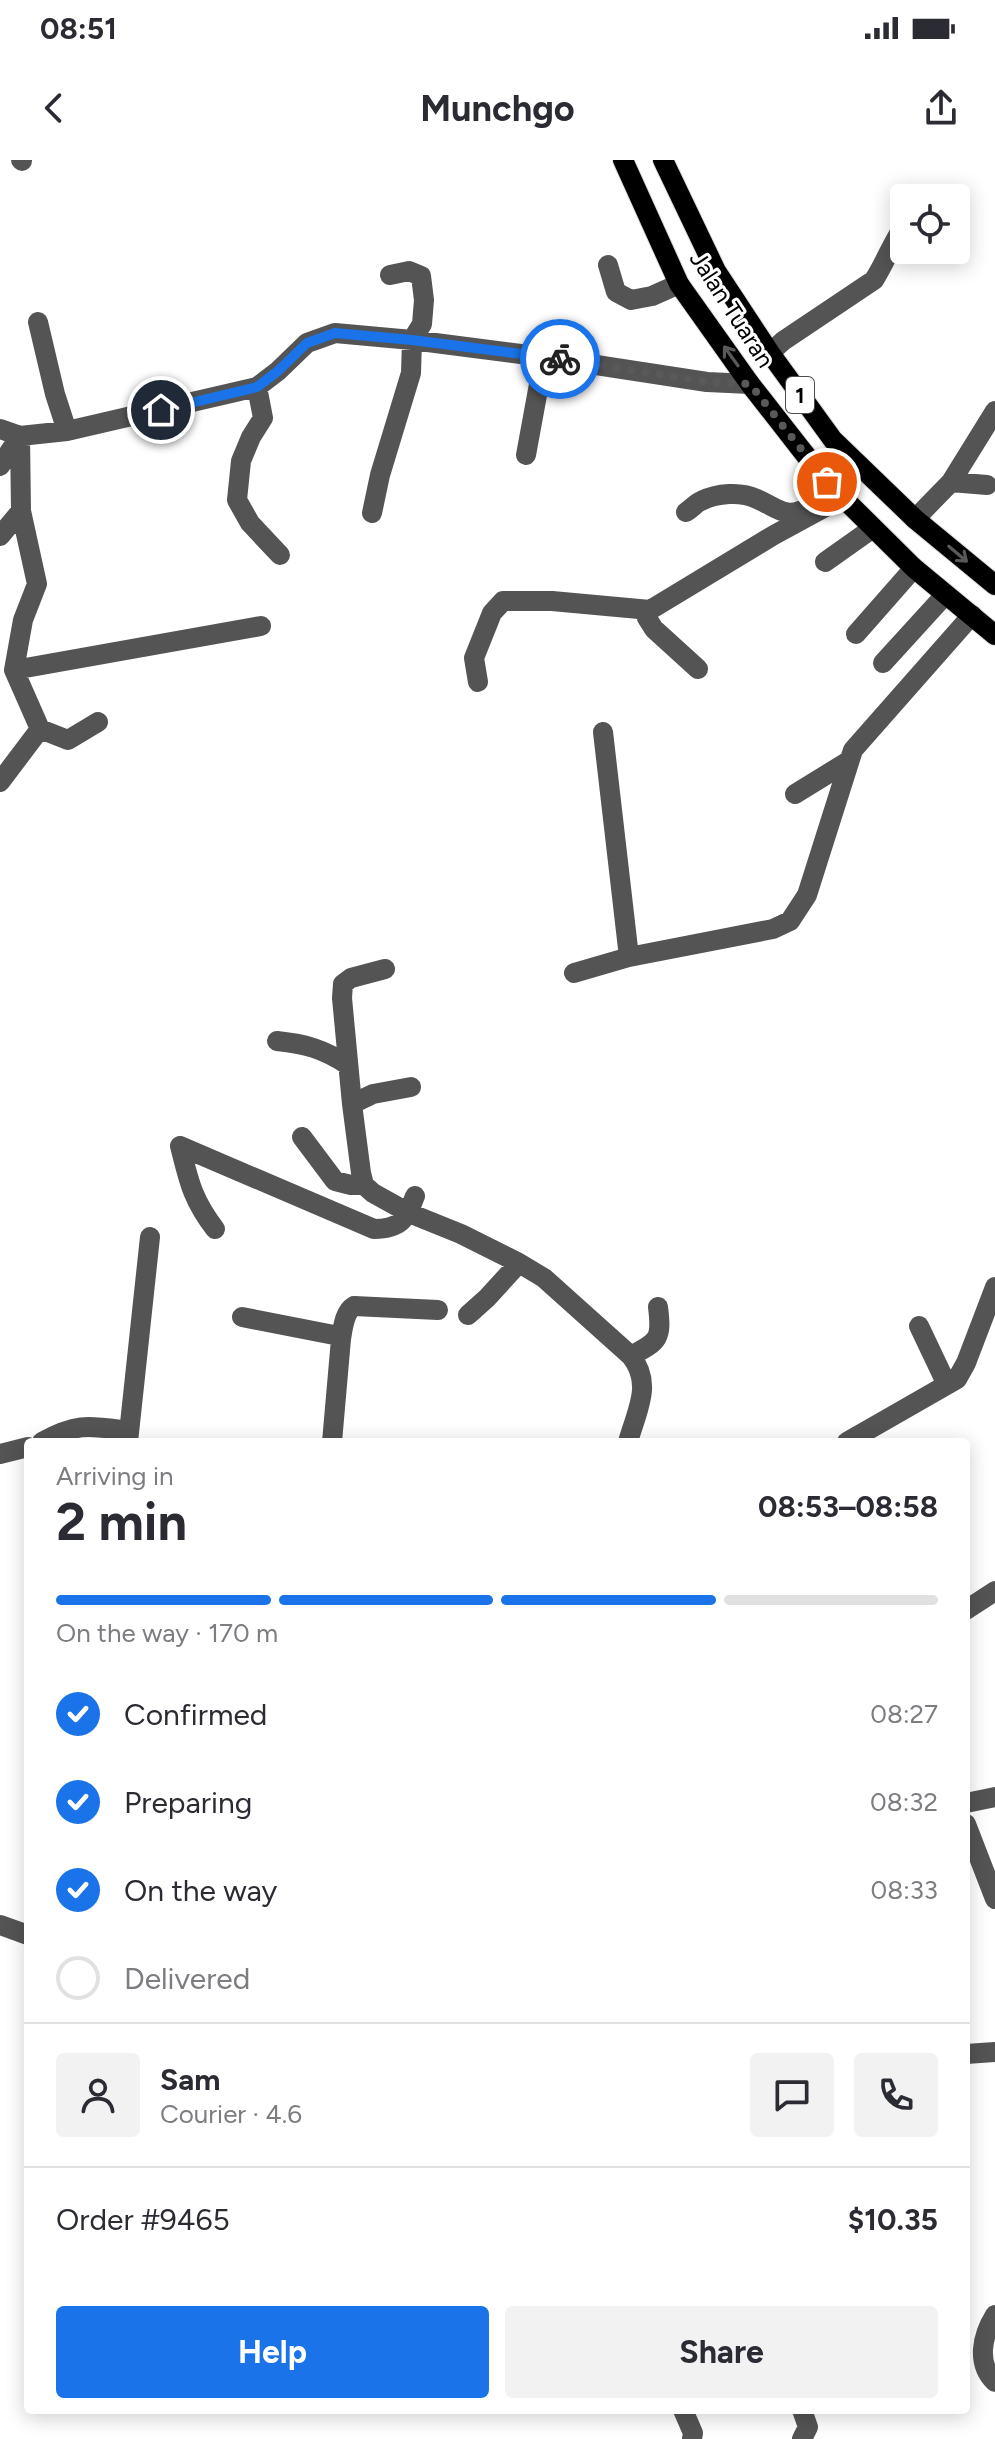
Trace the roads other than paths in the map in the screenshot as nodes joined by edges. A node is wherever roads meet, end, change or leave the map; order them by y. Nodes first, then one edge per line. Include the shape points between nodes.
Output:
1 (623, 160) edge
2 (663, 160) edge
3 (890, 246) edge
4 (608, 265) dead end
5 (390, 275) dead end
6 (679, 284) junction
7 (38, 322) dead end
8 (412, 340) junction
9 (770, 353) junction
10 (544, 357) junction
11 (750, 384) junction
12 (257, 387) junction
13 (995, 411) edge
14 (0, 429) edge
15 (67, 431) junction
16 (20, 436) junction
17 (526, 455) dead end
18 (0, 466) edge
19 (827, 482) junction
20 (951, 482) junction
21 (987, 485) dead end
22 (842, 498) junction
23 (21, 511) junction
24 (686, 512) dead end
25 (372, 513) dead end
26 (915, 519) junction
27 (873, 528) junction
28 (0, 536) edge
29 (280, 555) dead end
30 (825, 562) dead end
31 (914, 568) junction
32 (995, 585) edge
33 (945, 595) junction
34 (972, 615) junction
35 (645, 619) junction
36 (261, 626) dead end
37 (856, 634) dead end
38 (995, 635) edge
39 (883, 663) dead end
40 (698, 669) dead end
41 (14, 670) junction
42 (478, 682) dead end
43 (98, 722) dead end
44 (40, 729) junction
45 (603, 732) dead end
46 (847, 762) junction
47 (0, 782) edge
48 (795, 794) dead end
49 (629, 957) junction
50 (385, 969) dead end
51 (574, 973) dead end
52 (277, 1041) dead end
53 (348, 1065) junction
54 (411, 1087) dead end
55 (352, 1104) junction
56 (302, 1137) dead end
57 (364, 1185) junction
58 (412, 1205) junction
59 (215, 1229) dead end
60 (150, 1237) dead end
61 (519, 1263) junction
62 (995, 1287) edge
63 (658, 1307) dead end
64 (438, 1310) dead end
65 (468, 1315) dead end
66 (242, 1317) dead end
67 (995, 1318) edge
68 (919, 1326) dead end
69 (341, 1339) junction
70 (631, 1356) junction
71 (947, 1385) junction
72 (129, 1436) edge
73 (49, 1438) edge
74 (332, 1438) edge
75 (629, 1438) edge
76 (854, 1438) edge
77 (875, 1438) edge
78 (24, 1448) edge
79 (0, 1454) edge
80 (995, 1591) edge
81 (970, 1607) edge
82 (995, 1797) edge
83 (970, 1802) edge
84 (970, 1830) edge
85 (987, 1857) edge
86 (995, 1899) edge
87 (0, 1925) edge
88 (24, 1934) edge
89 (970, 2054) edge
90 (995, 2054) edge
91 (995, 2315) edge
92 (995, 2382) edge
93 (685, 2414) edge
94 (803, 2414) edge
95 (692, 2439) edge
96 (802, 2439) edge

1 - 6 main road, Jalan Tuaran / 1
2 - 9 main road, Jalan Tuaran / 1 via 716,271
3 - 9 street via 874,280
4 - 6 street via 616,292 631,300
5 - 8 street via 409,271 421,276 422,324
11 -> 6 main road, Jalan Tuaran / 1
7 - 15 street
8 - 10 street
8 - 12 street via 335,333 307,343
8 - 25 street via 411,373
9 - 26 main road, Jalan Tuaran / 1 via 833,440
10 - 11 street
10 - 17 street
11 - 19 main road, Jalan Tuaran / 1
12 - 15 street
12 - 29 street via 263,418 241,461 237,500
13 - 20 street
14 - 16 street
15 - 16 street
16 - 18 street
16 - 23 street
19 - 22 main road, Jalan Tuaran / 1
19 - 24 street via 819,500 799,513 775,510 737,493 702,500
20 - 21 street
20 - 26 street
22 - 27 main road, Jalan Tuaran / 1
22 - 35 street via 650,610
23 - 28 street
23 - 41 street via 37,584 23,620
26 -> 32 main road, Jalan Tuaran / 1
27 - 30 street
27 - 31 main road, Jalan Tuaran / 1
31 - 33 main road, Jalan Tuaran / 1
31 - 37 street
33 - 34 main road, Jalan Tuaran / 1
33 - 39 street
34 - 38 main road, Jalan Tuaran / 1
34 - 46 street via 870,728
35 - 40 street
35 - 42 street via 552,601 503,601 492,613 474,658
36 - 41 street
41 - 44 street
43 - 44 street via 68,740
44 - 47 street
45 - 49 street
46 - 48 street
46 - 49 street via 807,895 790,921 773,929
49 - 51 street
50 - 53 street via 343,984
52 - 53 street via 305,1044
53 - 55 street
54 - 55 street
55 - 57 street
56 - 57 street via 335,1181
57 - 58 street
58 - 59 street via 400,1223 374,1229 180,1146 191,1191
58 - 61 street via 464,1225
60 - 72 street
61 - 65 street
61 - 70 street via 544,1278
62 - 71 street via 961,1374
63 - 70 street via 661,1331 653,1343
64 - 69 street via 354,1306
66 - 69 street
67 - 77 street via 968,1381
68 - 71 street
69 - 74 street
70 - 75 street via 644,1385
71 - 76 street
72 - 73 street via 84,1426
78 - 79 street
80 - 81 street
82 - 83 street
84 - 85 street
85 - 86 street
87 - 88 street
89 - 90 street
91 - 92 street via 982,2351
93 - 95 street
94 - 96 street via 808,2427

